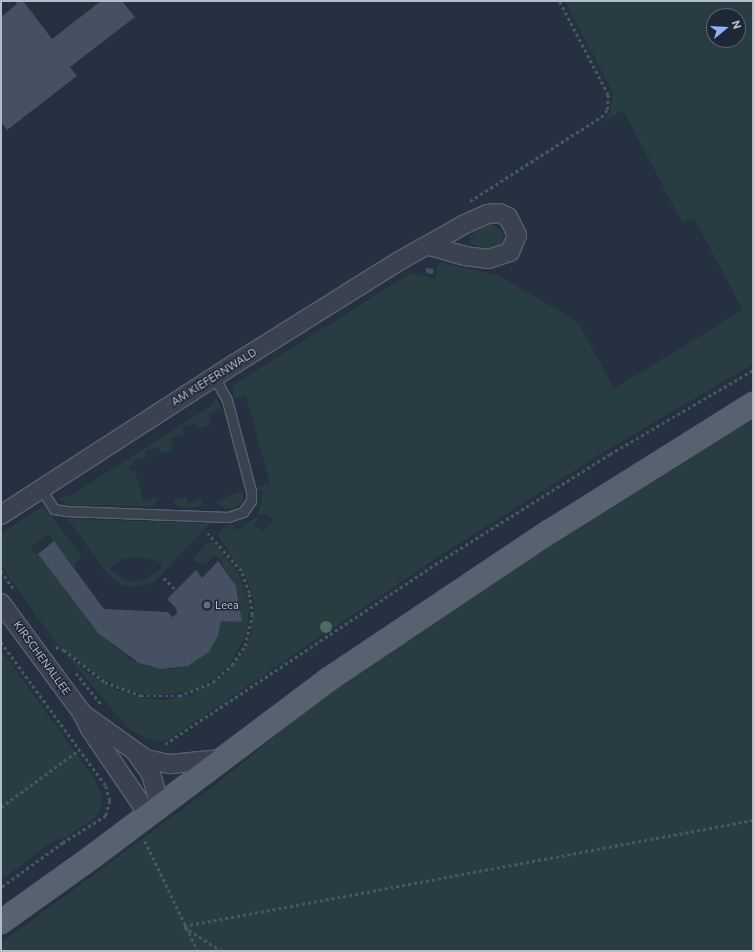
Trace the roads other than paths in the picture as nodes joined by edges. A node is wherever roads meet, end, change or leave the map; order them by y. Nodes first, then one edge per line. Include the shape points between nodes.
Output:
1 (430, 246) dead end
2 (214, 377) junction
3 (753, 404) edge
4 (41, 489) junction
5 (1, 515) edge
6 (1, 603) edge
7 (83, 714) junction
8 (136, 753) junction
9 (221, 759) junction
10 (148, 814) junction
11 (1, 922) edge

1 - 2 street, AM KIEFERNWALD via 399,261
2 - 4 street, AM KIEFERNWALD
2 - 4 lane via 227,400 251,491 249,505 239,514 228,517 66,511 54,509
3 - 9 main road via 549,532 374,649
4 - 5 street, AM KIEFERNWALD
6 - 7 street, KIRSCHENALLEE
7 - 8 street, KIRSCHENALLEE via 97,721
7 - 10 street, KIRSCHENALLEE via 90,729
8 - 9 street, KIRSCHENALLEE via 146,759 170,764
8 - 10 street, KIRSCHENALLEE via 151,774
9 - 10 main road
10 - 11 main road

